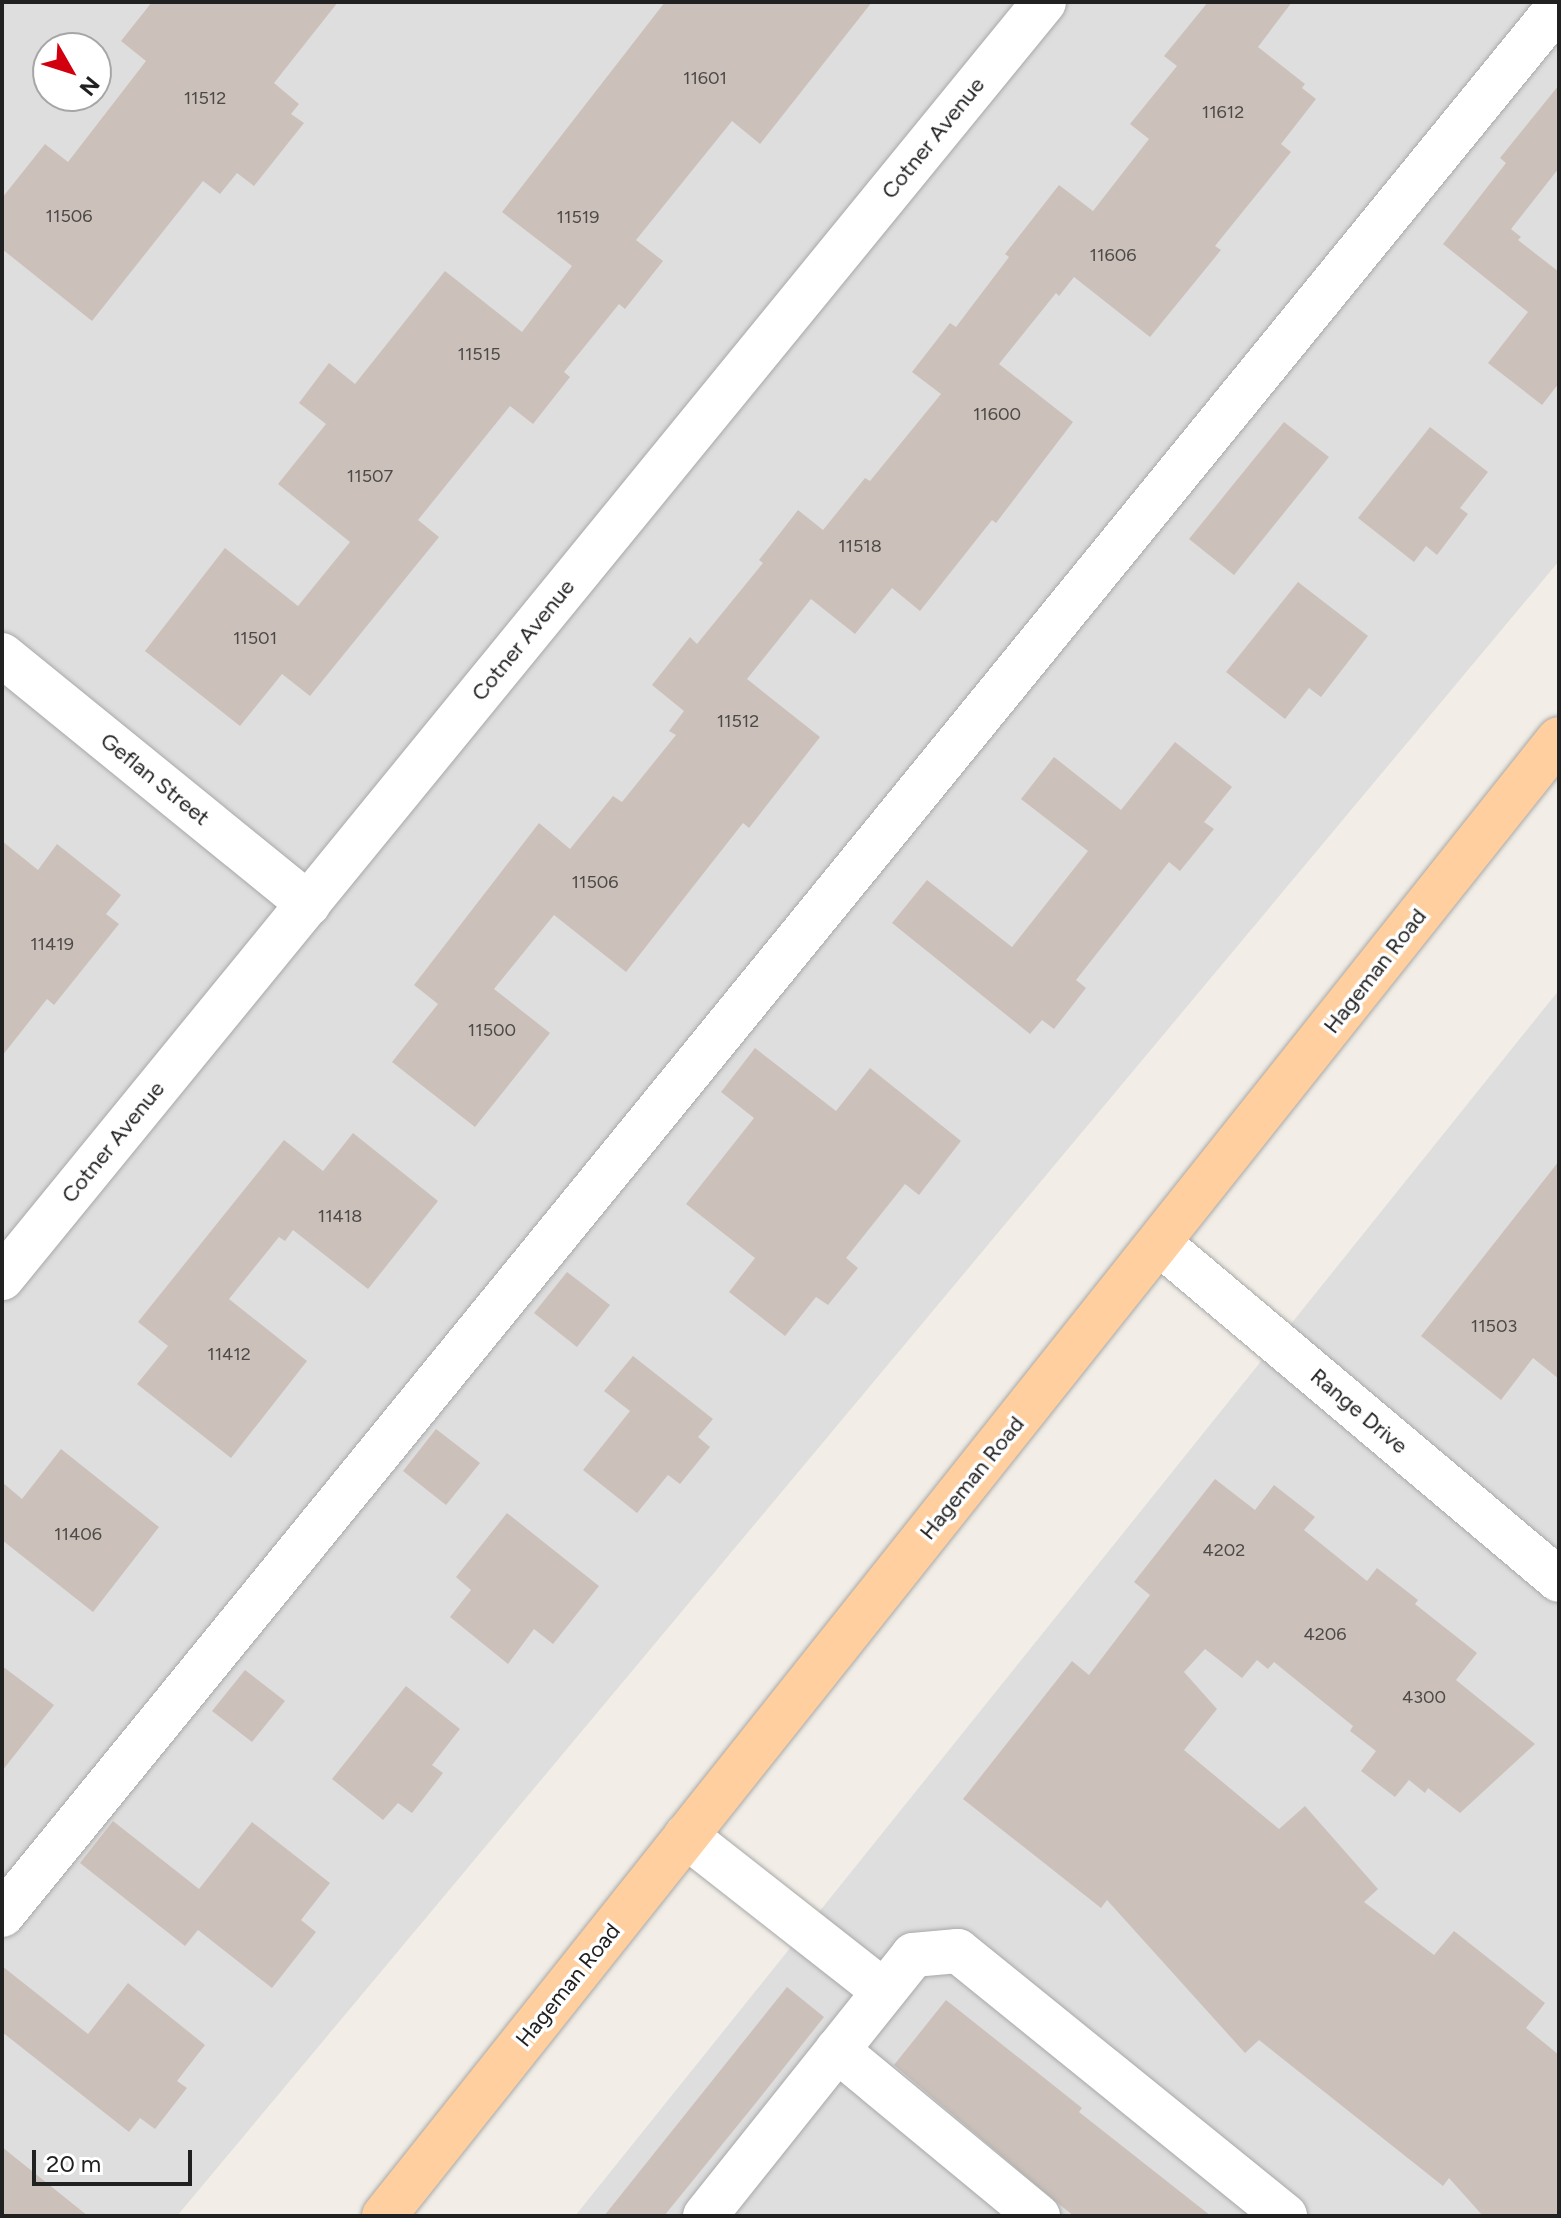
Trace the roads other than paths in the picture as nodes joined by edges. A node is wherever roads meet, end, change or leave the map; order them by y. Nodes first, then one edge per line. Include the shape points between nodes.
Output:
1 (1044, 2) edge
2 (1559, 6) edge
3 (2, 655) edge
4 (1559, 739) edge
5 (308, 904) junction
6 (1159, 1243) junction
7 (2, 1278) edge
8 (1554, 1565) edge
9 (686, 1836) junction
10 (2, 1915) edge
11 (884, 1991) junction
12 (837, 2050) junction
13 (384, 2216) edge
14 (705, 2216) edge
15 (1038, 2216) edge
16 (1285, 2216) edge

1 - 5 street, Cotner Avenue
2 - 10 street
3 - 5 street, Geflan Street
4 - 6 main road, Hageman Road
5 - 7 street, Cotner Avenue
6 - 8 street, Range Drive
6 - 9 main road, Hageman Road
9 - 11 street
9 - 13 main road, Hageman Road
11 - 12 street
11 - 16 street via 913,1955 958,1951
12 - 14 street
12 - 15 street

